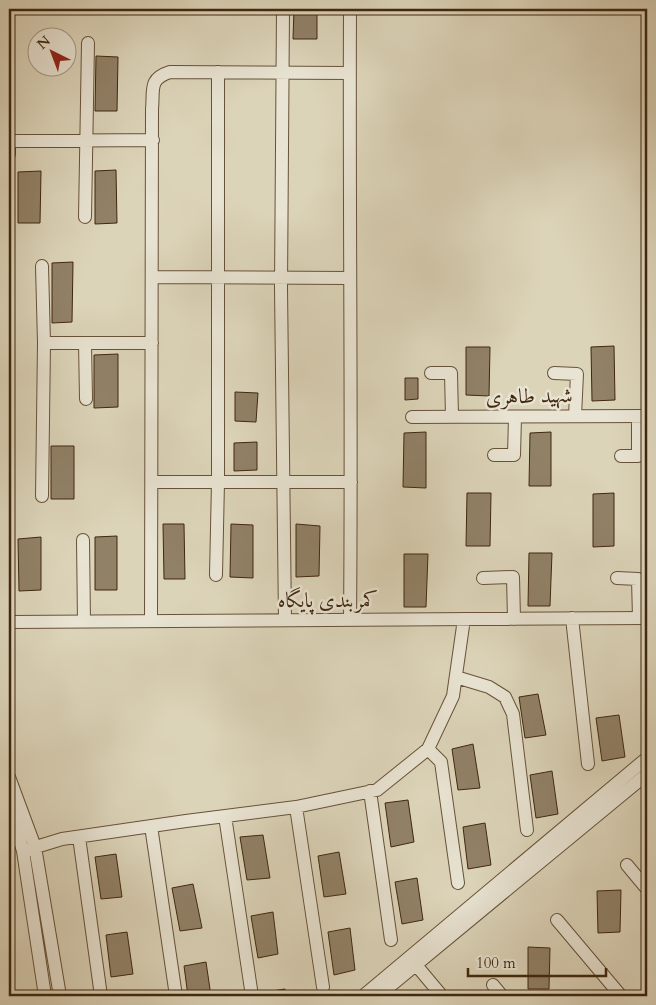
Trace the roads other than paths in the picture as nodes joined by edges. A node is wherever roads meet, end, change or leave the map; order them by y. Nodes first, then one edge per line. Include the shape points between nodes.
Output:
1 (283, 9) edge
2 (350, 9) edge
3 (88, 43) dead end
4 (218, 72) junction
5 (283, 73) junction
6 (350, 73) junction
7 (86, 140) junction
8 (152, 140) junction
9 (9, 141) edge
10 (9, 154) edge
11 (85, 217) dead end
12 (42, 266) dead end
13 (152, 278) junction
14 (218, 278) junction
15 (281, 278) junction
16 (350, 278) junction
17 (44, 343) junction
18 (85, 343) junction
19 (152, 343) junction
20 (431, 373) dead end
21 (554, 373) dead end
22 (86, 400) dead end
23 (575, 416) junction
24 (643, 416) edge
25 (452, 417) junction
26 (515, 417) junction
27 (412, 418) dead end
28 (494, 455) dead end
29 (621, 456) dead end
30 (284, 481) junction
31 (152, 482) junction
32 (218, 482) junction
33 (351, 482) junction
34 (42, 496) dead end
35 (83, 540) dead end
36 (216, 574) dead end
37 (483, 578) dead end
38 (617, 578) dead end
39 (572, 618) junction
40 (643, 618) edge
41 (464, 619) junction
42 (514, 619) junction
43 (285, 620) junction
44 (350, 620) junction
45 (151, 621) junction
46 (9, 622) edge
47 (84, 622) junction
48 (456, 677) junction
49 (428, 749) junction
50 (647, 758) edge
51 (588, 764) dead end
52 (647, 774) edge
53 (9, 777) edge
54 (370, 791) junction
55 (9, 804) edge
56 (296, 808) junction
57 (224, 816) junction
58 (151, 826) junction
59 (527, 830) dead end
60 (79, 837) junction
61 (29, 849) junction
62 (627, 865) dead end
63 (458, 883) dead end
64 (647, 889) edge
65 (557, 920) dead end
66 (391, 940) dead end
67 (416, 965) junction
68 (493, 985) dead end
69 (323, 986) dead end
70 (45, 996) edge
71 (60, 996) edge
72 (101, 996) edge
73 (176, 996) edge
74 (252, 996) edge
75 (362, 996) edge
76 (378, 996) edge
77 (442, 996) edge
78 (502, 996) edge
79 (621, 996) edge

1 - 5 street
2 - 6 street
3 - 7 street
4 - 5 street
4 - 8 street via 170,72 154,81
4 - 14 street
5 - 6 street
5 - 15 street
6 - 16 street
7 - 8 street
7 - 9 street
7 - 11 street
8 - 13 street
9 - 10 street
12 - 17 street
13 - 14 street
13 - 19 street
14 - 15 street
14 - 32 street
15 - 16 street
15 - 30 street
16 - 33 street
17 - 18 street
17 - 34 street
18 - 19 street
18 - 22 street
19 - 31 street
20 - 25 street via 451,373
21 - 23 street via 577,374
23 - 24 street, شهید طاهری
23 - 26 street, شهید طاهری
24 - 29 street via 638,456
25 - 26 street, شهید طاهری
25 - 27 street, شهید طاهری
26 - 28 street via 514,455
30 - 32 street
30 - 33 street
30 - 43 street
31 - 32 street
31 - 45 street
32 - 36 street
33 - 44 street
35 - 47 street
37 - 42 street via 512,578
38 - 40 street via 638,579
39 - 40 street, کمربندی پایگاه
39 - 42 street, کمربندی پایگاه
39 - 51 street
41 - 42 street, کمربندی پایگاه
41 - 44 street, کمربندی پایگاه
41 - 48 street
43 - 44 street, کمربندی پایگاه
43 - 45 street, کمربندی پایگاه
45 - 47 street, کمربندی پایگاه
46 - 47 street, کمربندی پایگاه
48 - 49 street via 453,696
48 - 59 street via 489,687 505,697 513,714
49 - 54 street via 377,790
49 - 63 street via 441,762
50 - 75 street
52 - 67 street
53 - 61 street
54 - 56 street
54 - 66 street
55 - 61 street
56 - 57 street
56 - 69 street
57 - 58 street
57 - 74 street
58 - 60 street
58 - 73 street
60 - 61 street
60 - 72 street
61 - 70 street
61 - 71 street
62 - 64 street
65 - 79 street
67 - 76 street
67 - 77 street
68 - 78 street

